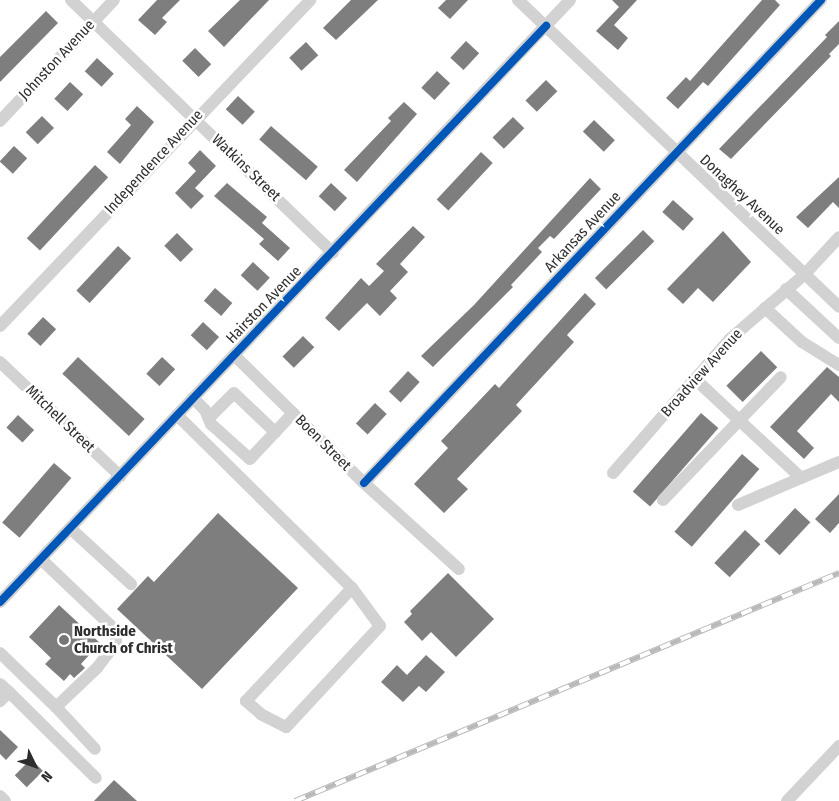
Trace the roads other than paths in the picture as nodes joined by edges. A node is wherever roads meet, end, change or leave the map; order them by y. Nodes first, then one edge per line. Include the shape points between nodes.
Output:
1 (71, 0) edge
2 (114, 0) edge
3 (310, 0) edge
4 (518, 0) edge
5 (570, 0) edge
6 (821, 0) edge
7 (93, 22) junction
8 (546, 26) junction
9 (196, 119) junction
10 (0, 120) edge
11 (676, 152) junction
12 (839, 237) edge
13 (333, 253) junction
14 (805, 274) junction
15 (786, 290) junction
16 (839, 307) edge
17 (765, 308) junction
18 (0, 326) edge
19 (839, 338) edge
20 (234, 355) junction
21 (0, 362) edge
22 (839, 365) edge
23 (781, 377) dead end
24 (695, 379) junction
25 (193, 398) junction
26 (293, 413) junction
27 (177, 415) junction
28 (209, 418) junction
29 (740, 420) junction
30 (275, 432) junction
31 (839, 462) edge
32 (613, 473) dead end
33 (120, 476) junction
34 (801, 478) junction
35 (364, 483) junction
36 (663, 500) dead end
37 (738, 505) dead end
38 (70, 528) junction
39 (41, 558) junction
40 (458, 569) dead end
41 (131, 584) dead end
42 (352, 588) junction
43 (0, 602) edge
44 (0, 653) edge
45 (3, 692) edge
46 (56, 707) junction
47 (839, 746) edge
48 (95, 749) dead end
49 (96, 778) dead end
50 (0, 796) edge
51 (5, 801) edge
52 (787, 801) edge

1 - 7 street, Watkins Street
2 - 7 street, Johnston Avenue
3 - 9 street, Independence Avenue
4 - 8 street, Donaghey Avenue
5 - 8 street, Hairston Avenue
6 - 11 street, Arkansas Avenue
7 - 9 street, Watkins Street
7 - 10 street, Johnston Avenue
8 - 11 street, Donaghey Avenue
8 - 13 street, Hairston Avenue
9 - 13 street, Watkins Street
9 - 18 street, Independence Avenue
11 - 14 street, Donaghey Avenue
11 - 35 street, Arkansas Avenue
12 - 14 street, Broadview Avenue
13 - 20 street, Hairston Avenue
14 - 15 street, Broadview Avenue
14 - 16 street, Donaghey Avenue
15 - 17 street, Broadview Avenue
15 - 19 street
17 - 22 street via 802,342
17 - 24 street, Broadview Avenue via 730,339
20 - 25 street, Hairston Avenue
20 - 26 street, Boen Street
21 - 33 street, Mitchell Street
23 - 29 street
24 - 29 street
24 - 32 street, Broadview Avenue
25 - 27 street, Hairston Avenue
25 - 28 street
26 - 30 street
26 - 35 street, Boen Street
27 - 33 street, Hairston Avenue
27 - 42 street
28 - 30 street via 234,393
28 - 30 street via 211,424 250,459
29 - 34 street
29 - 36 street
31 - 34 street
33 - 38 street, Hairston Avenue
34 - 37 street
35 - 40 street, Boen Street
38 - 39 street, Hairston Avenue
38 - 41 street
39 - 43 street, Hairston Avenue
39 - 46 street via 116,634 116,642 97,668
42 - 42 street via 380,626 286,727 261,714 246,701
44 - 46 street
45 - 49 street
46 - 48 street
47 - 52 street
50 - 51 street

